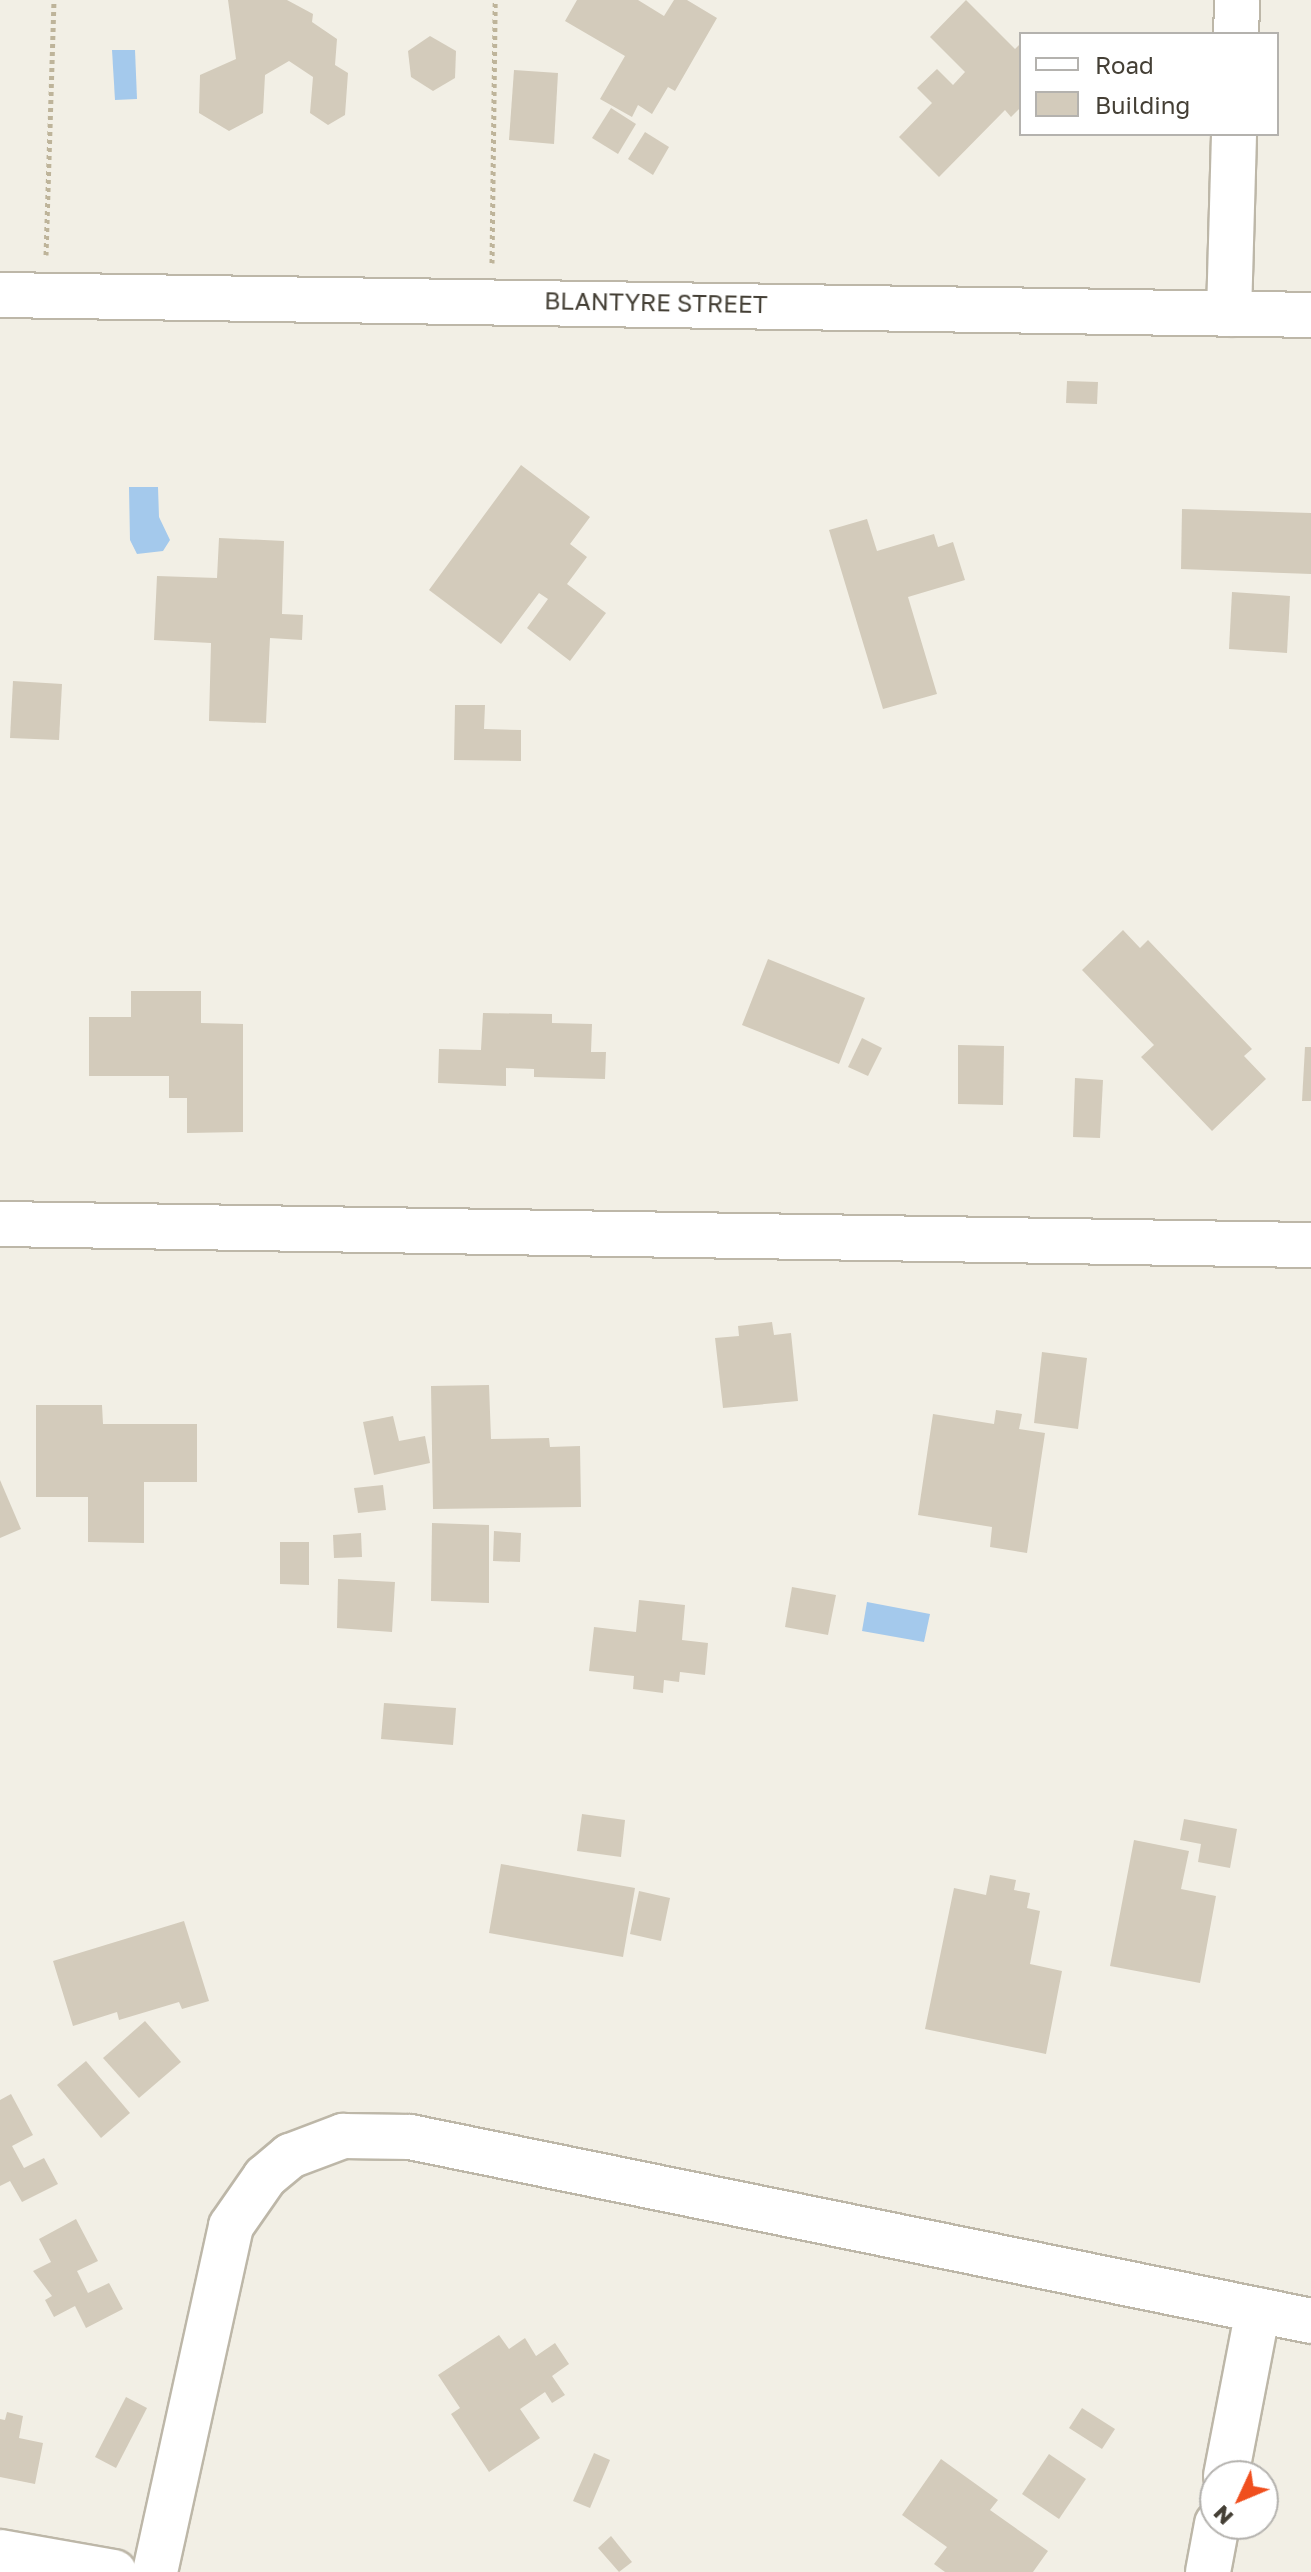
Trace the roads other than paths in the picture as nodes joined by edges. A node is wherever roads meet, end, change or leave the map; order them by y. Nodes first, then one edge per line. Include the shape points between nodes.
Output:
1 (1237, 0) edge
2 (1236, 32) edge
3 (1234, 136) edge
4 (0, 295) edge
5 (1229, 314) junction
6 (1311, 315) edge
7 (0, 1224) edge
8 (1311, 1245) edge
9 (1258, 2310) junction
10 (1311, 2321) edge
11 (1229, 2460) edge
12 (1214, 2540) edge
13 (0, 2552) edge
14 (114, 2572) edge
15 (155, 2572) edge
16 (1208, 2572) edge

1 - 2 street
3 - 5 street
4 - 5 street, BLANTYRE STREET
5 - 6 street, BLANTYRE STREET
7 - 8 street
9 - 10 street
9 - 11 street
9 - 15 street via 410,2137 343,2136 290,2156 265,2177 231,2226
12 - 16 street
13 - 14 street

